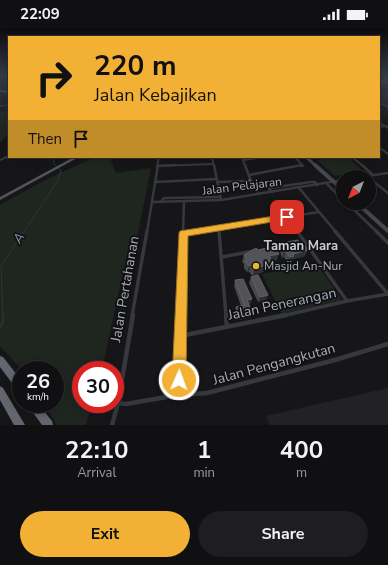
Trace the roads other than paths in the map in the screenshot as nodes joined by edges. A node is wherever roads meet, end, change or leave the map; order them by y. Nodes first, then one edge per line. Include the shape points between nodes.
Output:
1 (380, 148) edge
2 (388, 154) edge
3 (71, 158) edge
4 (75, 158) edge
5 (159, 158) edge
6 (212, 158) edge
7 (243, 158) edge
8 (296, 158) edge
9 (307, 158) edge
10 (353, 158) edge
11 (213, 164) junction
12 (157, 166) junction
13 (367, 170) edge
14 (388, 172) edge
15 (376, 174) edge
16 (249, 175) junction
17 (216, 179) junction
18 (251, 181) junction
19 (333, 181) junction
20 (336, 181) edge
21 (155, 182) junction
22 (217, 182) junction
23 (326, 183) junction
24 (376, 183) edge
25 (336, 184) edge
26 (316, 185) junction
27 (299, 188) junction
28 (272, 192) junction
29 (336, 193) edge
30 (388, 193) edge
31 (259, 194) junction
32 (0, 198) edge
33 (221, 199) junction
34 (152, 202) junction
35 (161, 202) junction
36 (184, 202) junction
37 (354, 210) edge
38 (365, 210) edge
39 (319, 212) junction
40 (287, 217) junction
41 (219, 229) junction
42 (388, 231) edge
43 (183, 233) junction
44 (303, 241) junction
45 (388, 243) edge
46 (266, 249) edge
47 (259, 250) edge
48 (222, 257) junction
49 (388, 294) edge
50 (347, 301) junction
51 (227, 327) junction
52 (180, 336) junction
53 (388, 344) edge
54 (0, 360) edge
55 (124, 368) edge
56 (12, 376) edge
57 (0, 391) edge
58 (178, 395) junction
59 (124, 404) edge
60 (39, 413) edge
61 (115, 413) edge
62 (20, 425) edge
63 (48, 425) edge
64 (112, 425) edge

1 - 2 street
3 - 32 main road
4 - 32 main road
5 - 12 street, Jalan Pertahanan
6 - 11 street
7 - 16 street
8 - 16 street via 303,166
9 - 19 street
10 - 13 street
11 - 12 street
11 - 17 street
12 - 21 street, Jalan Pertahanan
14 - 15 street
16 - 18 street
17 - 21 street
17 - 22 street
18 - 22 street
18 - 31 street
19 - 20 street, Jalan Pelajaran
19 - 23 street, Jalan Pelajaran
19 - 25 street
21 - 34 street, Jalan Pertahanan
22 - 33 street
23 - 26 street, Jalan Pelajaran
23 - 29 street
24 - 30 street
26 - 27 street, Jalan Pelajaran
26 - 28 street via 315,182 311,182 270,188
27 - 28 street, Jalan Pelajaran
27 - 39 street
28 - 31 street, Jalan Pelajaran
31 - 33 street, Jalan Pelajaran
33 - 35 street via 164,198
33 - 36 street, Jalan Pelajaran
34 - 35 street, Jalan Pelajaran
34 - 55 street, Jalan Pertahanan
35 - 36 street, Jalan Pelajaran
36 - 43 street
37 - 45 street
38 - 42 street
39 - 40 street
39 - 49 street
40 - 41 street
40 - 44 street
41 - 43 street
41 - 48 street
43 - 52 street
44 - 46 street
44 - 50 street
47 - 48 street
48 - 51 street
49 - 50 street, Jalan Penerangan
50 - 51 street, Jalan Penerangan via 263,322
51 - 52 street, Jalan Penerangan
52 - 58 street
53 - 58 street, Jalan Pengangkutan via 207,393
54 - 56 highway
57 - 62 highway
58 - 59 street, Jalan Pengangkutan
60 - 63 highway
61 - 64 street, Jalan Pertahanan

